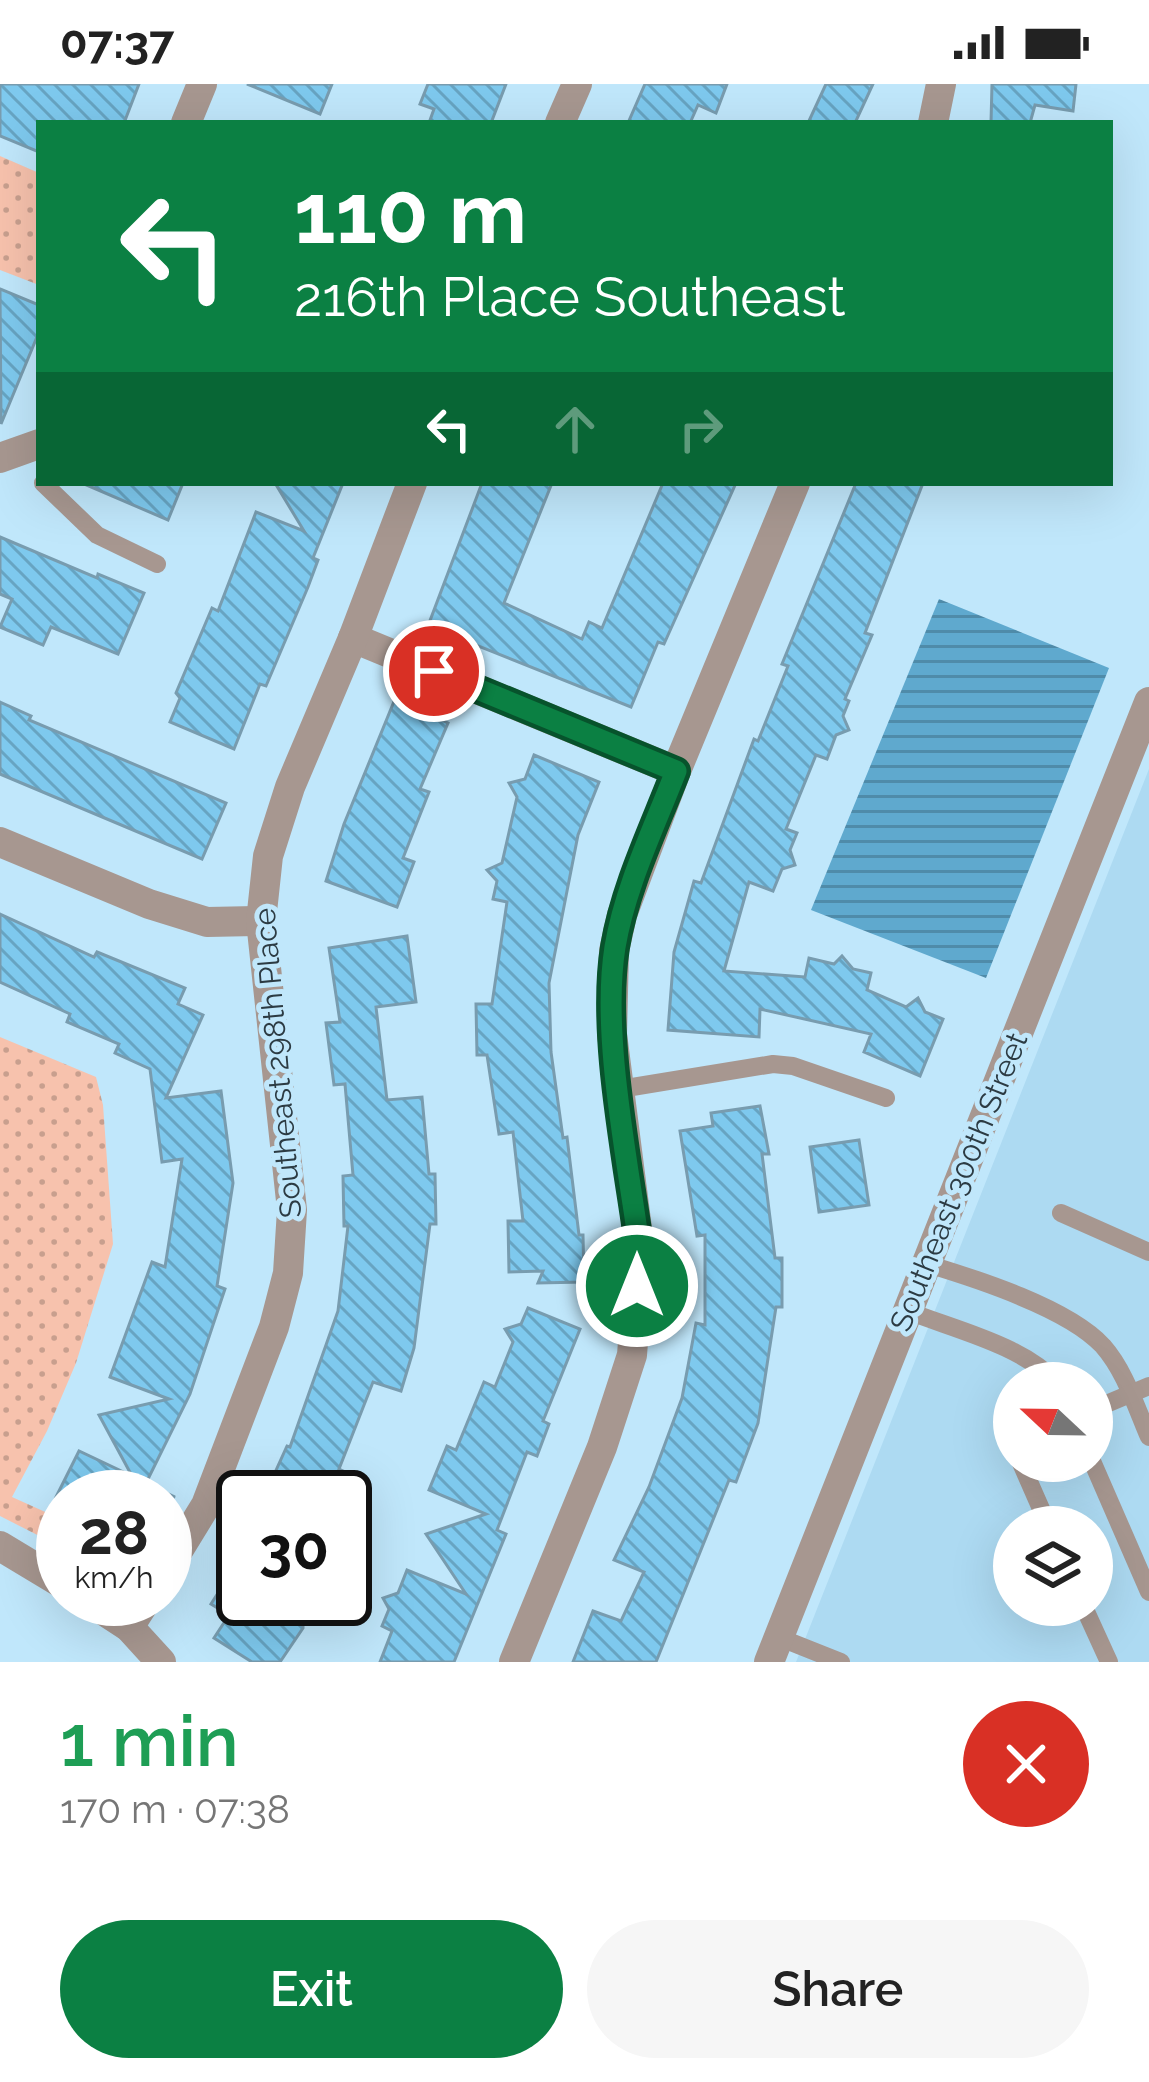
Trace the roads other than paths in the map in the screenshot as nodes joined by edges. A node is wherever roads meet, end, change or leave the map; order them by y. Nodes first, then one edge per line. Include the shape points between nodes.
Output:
1 (202, 84) edge
2 (577, 84) edge
3 (941, 84) edge
4 (187, 120) edge
5 (561, 120) edge
6 (934, 120) edge
7 (46, 486) edge
8 (411, 486) edge
9 (794, 486) edge
10 (157, 564) dead end
11 (353, 638) junction
12 (1149, 702) edge
13 (676, 771) junction
14 (0, 842) edge
15 (261, 921) junction
16 (620, 1089) junction
17 (886, 1098) dead end
18 (1061, 1213) dead end
19 (1149, 1252) edge
20 (927, 1264) junction
21 (908, 1311) junction
22 (1031, 1362) edge
23 (1149, 1386) edge
24 (1130, 1394) junction
25 (1113, 1402) edge
26 (1149, 1437) edge
27 (1101, 1482) edge
28 (192, 1524) edge
29 (0, 1546) edge
30 (36, 1568) edge
31 (1149, 1592) edge
32 (1093, 1626) edge
33 (129, 1627) edge
34 (774, 1650) edge
35 (161, 1662) edge
36 (514, 1662) edge
37 (841, 1662) edge
38 (1109, 1662) edge

1 - 4 street
2 - 5 street
3 - 6 street
7 - 10 lane via 97,536
8 - 11 street, Southeast 298th Place
9 - 13 street
11 - 13 street
11 - 15 street, Southeast 298th Place via 284,804
12 - 20 street, Southeast 300th Street
13 - 16 street via 614,951
14 - 15 street via 207,922
15 - 28 street, Southeast 298th Place via 292,1210 288,1274 214,1485
16 - 17 lane via 772,1064
16 - 36 street via 640,1252 632,1355
18 - 19 lane
20 - 21 street, Southeast 300th Street
20 - 24 lane via 1072,1325 1101,1344
21 - 22 lane
21 - 34 street, Southeast 300th Street
23 - 24 lane
24 - 25 lane
24 - 26 lane
27 - 31 lane
29 - 30 street
32 - 38 lane
33 - 35 street
34 - 37 lane

